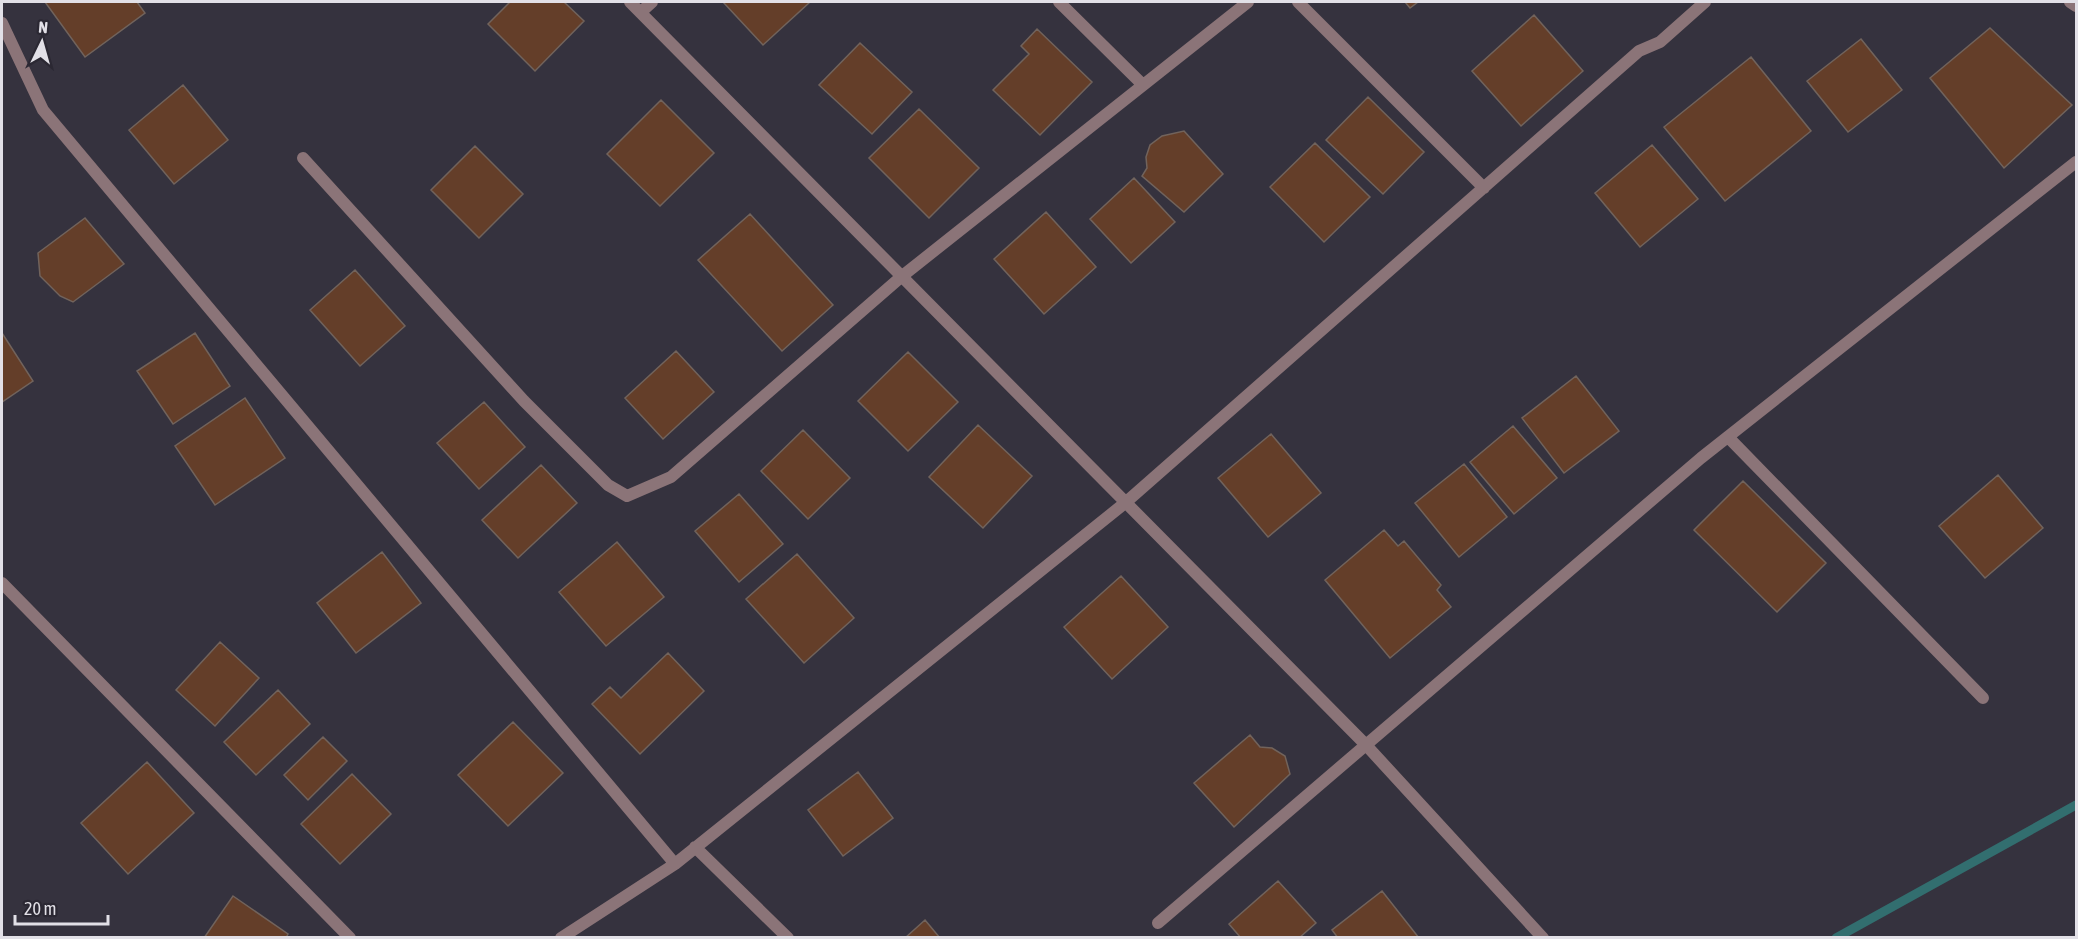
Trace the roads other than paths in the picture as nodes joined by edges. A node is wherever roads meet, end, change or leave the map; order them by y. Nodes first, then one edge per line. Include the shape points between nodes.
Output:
1 (630, 2) edge
2 (652, 2) edge
3 (1059, 2) edge
4 (1248, 2) edge
5 (1298, 2) edge
6 (1705, 2) edge
7 (2070, 2) edge
8 (2076, 6) edge
9 (640, 12) junction
10 (2, 23) edge
11 (1143, 85) junction
12 (303, 158) dead end
13 (2076, 162) edge
14 (1484, 188) junction
15 (901, 277) junction
16 (1728, 437) junction
17 (1125, 503) junction
18 (2, 583) edge
19 (1983, 698) dead end
20 (1366, 745) junction
21 (695, 847) junction
22 (675, 864) junction
23 (1158, 923) dead end
24 (350, 938) edge
25 (561, 938) edge
26 (788, 938) edge
27 (1544, 938) edge

1 - 9 street
2 - 9 street
3 - 11 street
4 - 11 street
5 - 14 street
6 - 14 street via 1660,42 1639,51
7 - 8 street
9 - 15 street
10 - 22 street via 43,110
11 - 15 street
12 - 15 street via 524,401 608,485 627,496 671,477
13 - 16 street
14 - 17 street
15 - 17 street
16 - 19 street
16 - 20 street
17 - 20 street
17 - 21 street
18 - 24 street
20 - 23 street
20 - 27 street
21 - 22 street
21 - 26 street
22 - 25 street

